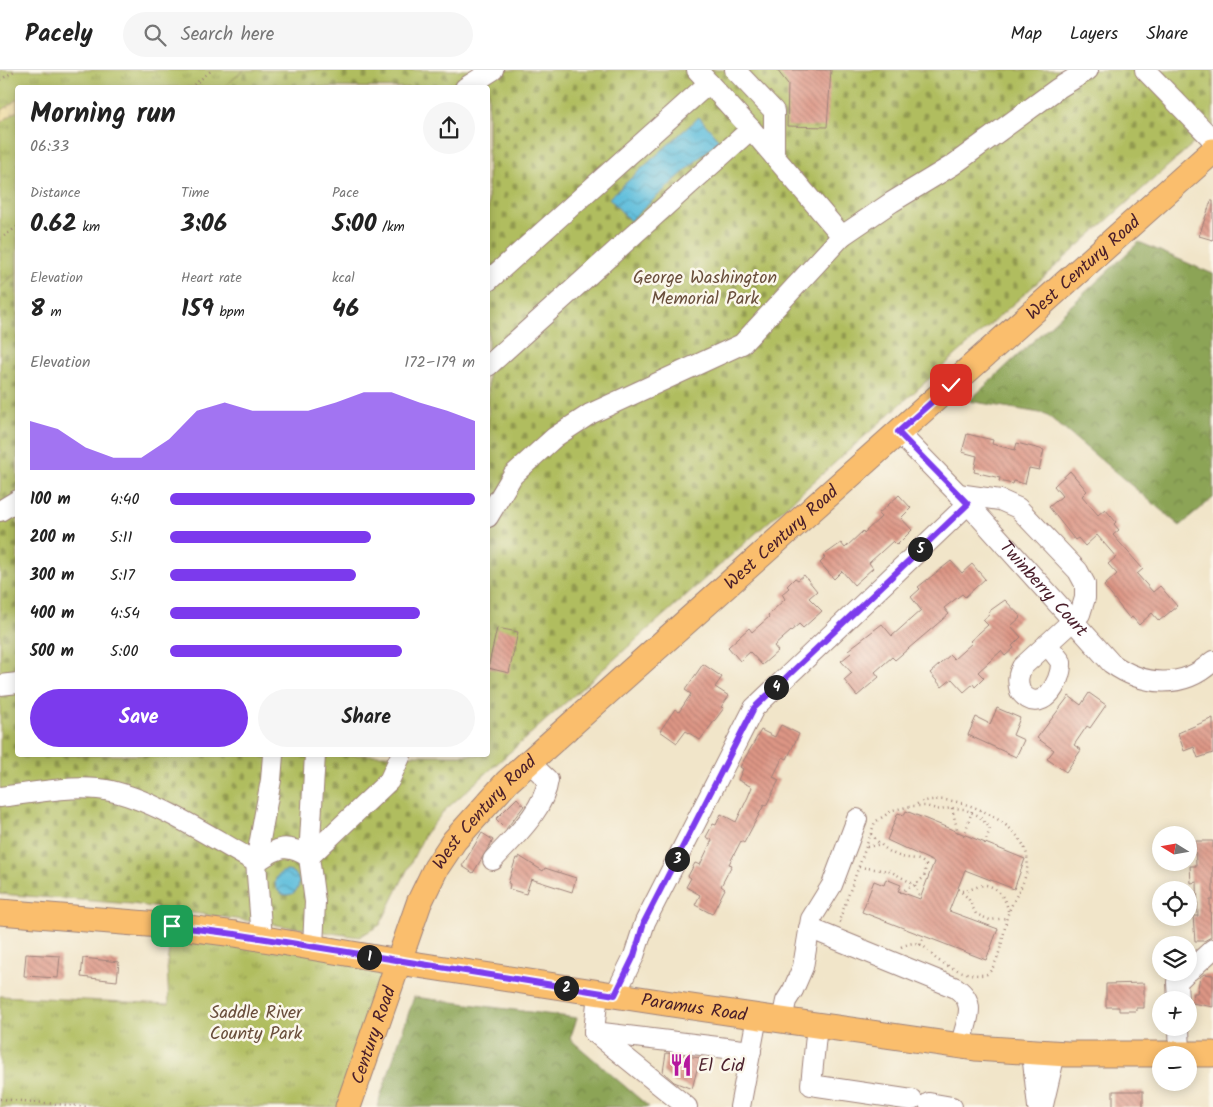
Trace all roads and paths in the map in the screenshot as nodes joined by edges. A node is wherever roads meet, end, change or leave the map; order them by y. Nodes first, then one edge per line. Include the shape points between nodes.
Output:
1 (16, 70) edge
2 (212, 70) edge
3 (493, 70) edge
4 (735, 70) edge
5 (1088, 70) edge
6 (1145, 70) edge
7 (703, 77) edge
8 (0, 80) edge
9 (194, 85) edge
10 (470, 85) edge
11 (751, 129) junction
12 (1213, 140) edge
13 (1213, 151) edge
14 (774, 156) junction
15 (15, 228) edge
16 (842, 236) junction
17 (0, 239) edge
18 (490, 280) edge
19 (490, 364) edge
20 (898, 432) junction
21 (963, 499) junction
22 (15, 502) edge
23 (0, 511) edge
24 (490, 514) edge
25 (1073, 621) junction
26 (1047, 644) dead end
27 (1213, 661) edge
28 (15, 683) edge
29 (0, 685) edge
30 (273, 757) edge
31 (315, 757) edge
32 (400, 757) edge
33 (529, 762) junction
34 (0, 797) edge
35 (914, 806) junction
36 (952, 808) junction
37 (972, 811) junction
38 (857, 819) dead end
39 (958, 833) dead end
40 (871, 834) junction
41 (964, 836) dead end
42 (880, 844) junction
43 (985, 844) dead end
44 (866, 847) junction
45 (309, 856) junction
46 (493, 860) dead end
47 (256, 862) junction
48 (859, 867) junction
49 (915, 885) junction
50 (958, 889) dead end
51 (962, 891) junction
52 (900, 892) dead end
53 (920, 899) dead end
54 (0, 912) edge
55 (1008, 912) junction
56 (1007, 918) junction
57 (848, 925) dead end
58 (808, 928) junction
59 (924, 936) dead end
60 (262, 939) junction
61 (920, 945) junction
62 (313, 947) junction
63 (900, 948) dead end
64 (1213, 949) edge
65 (400, 962) junction
66 (1197, 964) edge
67 (606, 994) junction
68 (756, 1016) junction
69 (782, 1020) junction
70 (817, 1025) junction
71 (843, 1029) junction
72 (594, 1032) junction
73 (961, 1046) junction
74 (751, 1051) junction
75 (1043, 1053) junction
76 (1152, 1054) edge
77 (1197, 1054) edge
78 (1213, 1054) edge
79 (815, 1086) junction
80 (0, 1099) edge
81 (88, 1107) edge
82 (348, 1107) edge
83 (687, 1107) edge
84 (740, 1107) edge
85 (952, 1107) edge
86 (1038, 1107) edge
87 (1043, 1107) edge

1 - 8 path
2 - 9 path
3 - 10 street
4 - 14 street via 774,112
5 - 16 street via 953,165
6 - 12 street
7 - 11 street
7 - 18 street
11 - 14 street
11 - 19 street
13 - 20 main road, West Century Road
14 - 16 street
15 - 17 path
16 - 24 street via 742,344 590,414 555,437 513,475
20 - 21 street, Twinberry Court
20 - 33 main road, West Century Road
21 - 25 street, Twinberry Court
21 - 25 street via 1000,500 1018,508 1078,571 1085,584 1085,598 1080,614
21 - 67 street via 754,708 644,922 634,956
22 - 23 street
25 - 26 street
25 - 27 street, Twinberry Court via 1111,663 1138,679 1170,682 1186,678
28 - 29 street
30 - 47 street
31 - 45 street
32 - 45 street via 389,781
33 - 46 street via 548,780 547,790 524,827
33 - 65 main road, West Century Road via 479,810 436,868 419,903
34 - 47 street via 72,788 101,789 133,797
35 - 36 path via 940,810
35 - 40 path via 893,810 883,816 875,822
35 - 55 path via 928,799 952,799 972,806 1015,833 1027,854 1028,870
36 - 37 path
36 - 39 path
37 - 41 path
37 - 43 path via 990,828
38 - 58 street via 832,885 814,912
40 - 42 path
40 - 44 path
42 - 44 path
42 - 49 path via 893,854 915,858 926,865 924,876
44 - 48 path
45 - 47 street via 294,848 276,849
45 - 62 street via 315,902
47 - 60 street
48 - 49 path via 890,871
48 - 57 path via 839,921
49 - 52 path
49 - 53 path
50 - 51 path
51 - 55 path via 990,887 1003,896
51 - 56 path via 976,914 990,920
54 - 60 main road, Paramus Road via 172,926
55 - 56 path
56 - 61 path via 993,966 987,974 974,975 940,962 931,951
58 - 69 street via 803,967 786,1001
58 - 73 street via 956,988 966,995 970,1011
59 - 61 path
60 - 62 main road, Paramus Road
61 - 63 path
62 - 65 main road, Paramus Road
64 - 66 street
65 - 67 main road, Paramus Road
65 - 82 main road, Century Road
67 - 68 main road, Paramus Road
67 - 72 street
68 - 69 main road, Paramus Road
68 - 74 street
69 - 70 main road, Paramus Road
70 - 71 main road, Paramus Road
70 - 79 street
71 - 73 main road, Paramus Road
71 - 79 street via 822,1058
72 - 74 street
72 - 83 street
73 - 75 main road, Paramus Road
74 - 84 street
75 - 76 main road, Paramus Road
75 - 86 street
75 - 87 street
77 - 78 main road, Paramus Road
79 - 85 street
80 - 81 path

